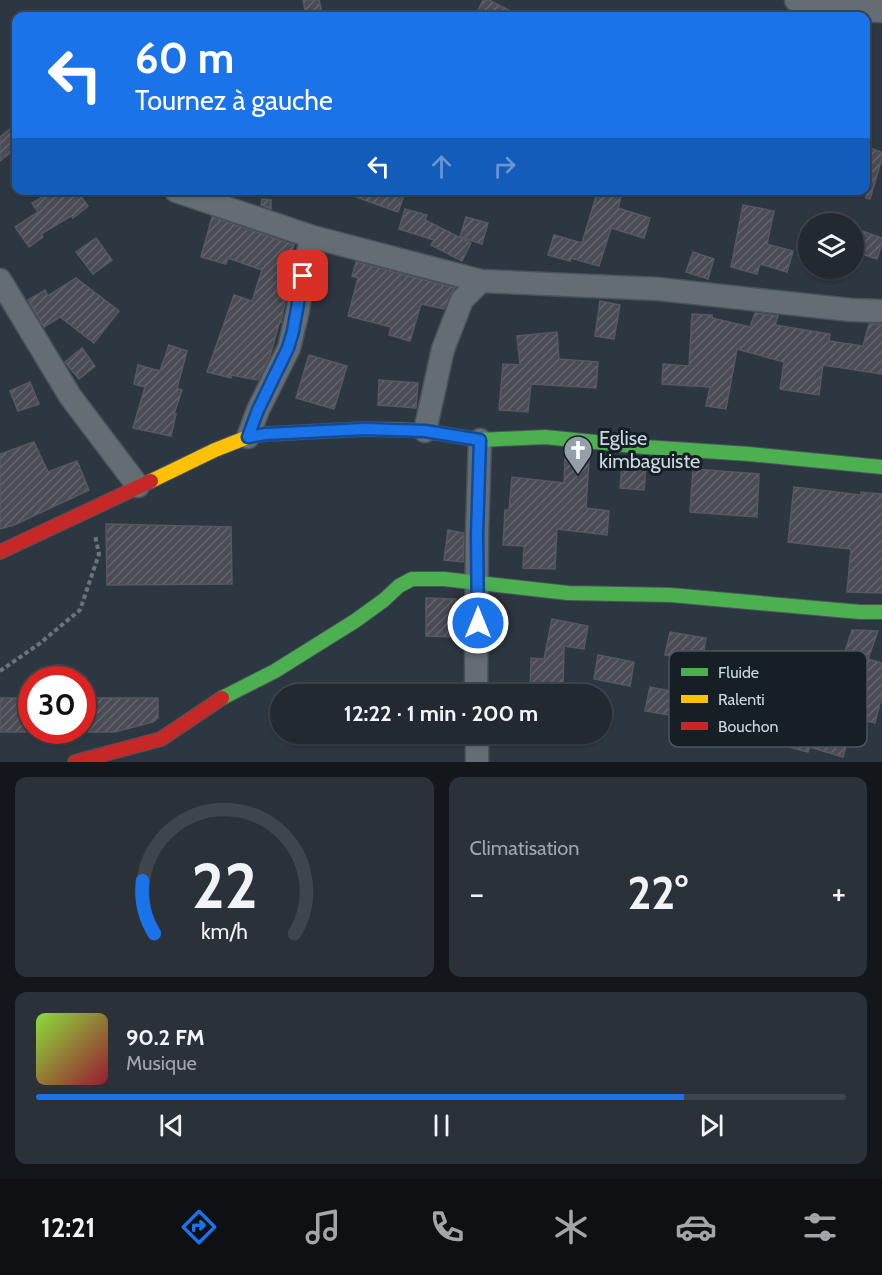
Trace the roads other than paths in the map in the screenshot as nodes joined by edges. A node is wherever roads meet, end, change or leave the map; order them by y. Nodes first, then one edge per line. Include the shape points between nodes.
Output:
1 (796, 0) edge
2 (882, 11) edge
3 (188, 195) edge
4 (313, 237) junction
5 (0, 280) edge
6 (481, 281) junction
7 (882, 311) edge
8 (425, 431) junction
9 (248, 437) junction
10 (480, 440) junction
11 (882, 467) edge
12 (138, 486) junction
13 (0, 552) edge
14 (477, 582) junction
15 (882, 612) edge
16 (476, 684) edge
17 (477, 744) edge
18 (75, 762) edge
19 (477, 762) edge

1 - 2 street via 840,9
3 - 4 street
4 - 6 street
4 - 9 street via 288,348
5 - 12 street via 70,396
6 - 7 street via 658,289
6 - 8 street via 462,300 443,349
8 - 9 street via 365,429
8 - 10 street
9 - 12 street
10 - 11 street via 545,437
10 - 14 street
12 - 13 street
14 - 15 street via 568,593 670,595
14 - 16 street
14 - 18 street via 412,579 355,621 276,671 218,700 161,739
17 - 19 street

